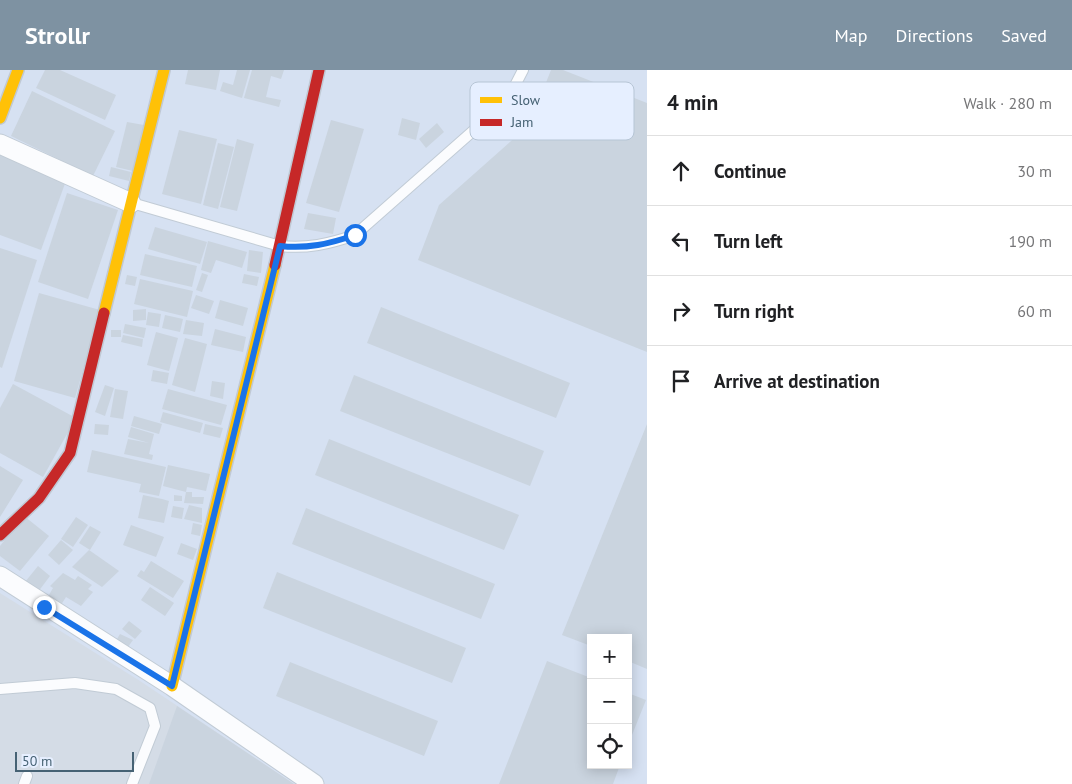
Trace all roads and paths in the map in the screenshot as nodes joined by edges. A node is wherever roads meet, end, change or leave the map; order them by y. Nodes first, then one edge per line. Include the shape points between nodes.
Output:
1 (18, 70) edge
2 (164, 70) edge
3 (319, 70) edge
4 (523, 70) edge
5 (517, 82) edge
6 (0, 118) edge
7 (470, 134) edge
8 (0, 144) edge
9 (131, 203) junction
10 (280, 246) junction
11 (0, 535) edge
12 (0, 576) edge
13 (172, 686) junction
14 (0, 689) edge
15 (132, 784) edge
16 (314, 784) edge

1 - 6 street
2 - 9 street
3 - 10 street
4 - 5 lane
7 - 10 lane via 355,235 328,244 300,248
8 - 9 street
9 - 10 lane
9 - 11 street via 70,452 39,498
10 - 13 street
12 - 13 street
13 - 16 street
14 - 15 lane via 75,683 116,689 150,708 155,726

